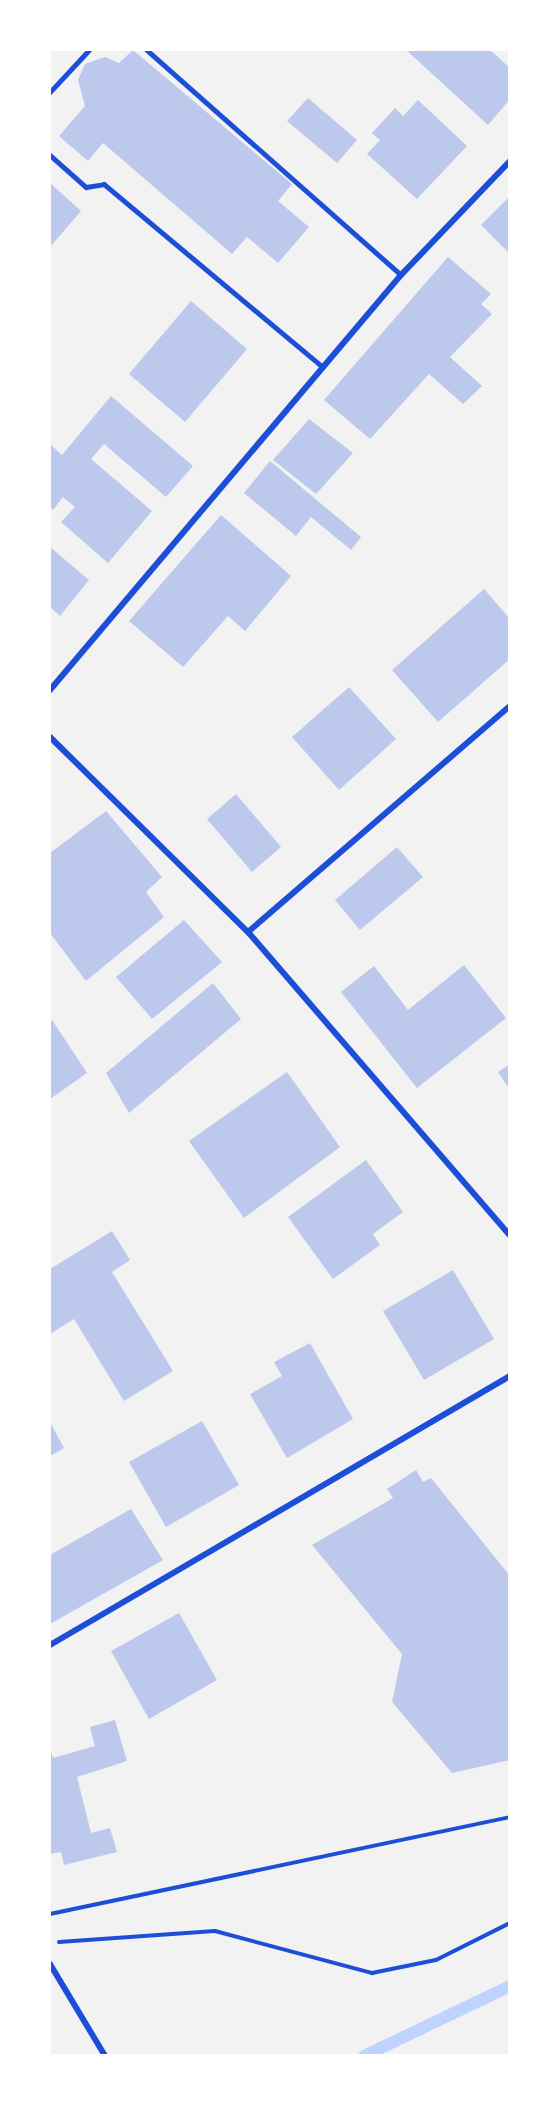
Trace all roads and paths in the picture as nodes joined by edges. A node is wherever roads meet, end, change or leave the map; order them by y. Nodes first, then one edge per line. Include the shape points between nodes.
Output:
1 (89, 50) edge
2 (147, 50) edge
3 (50, 92) edge
4 (50, 155) edge
5 (510, 161) edge
6 (401, 275) junction
7 (322, 366) junction
8 (50, 690) edge
9 (510, 706) edge
10 (50, 737) edge
11 (248, 932) junction
12 (510, 1236) edge
13 (510, 1376) edge
14 (50, 1645) edge
15 (510, 1817) edge
16 (50, 1914) edge
17 (510, 1923) edge
18 (50, 1942) edge
19 (50, 1964) edge
20 (105, 2055) edge

1 - 3 lane
2 - 6 lane
4 - 7 lane via 86,187 104,184
5 - 6 street
6 - 7 street
7 - 8 street
9 - 11 street
10 - 11 street
11 - 12 street
13 - 14 street
15 - 16 path
17 - 18 path via 436,1960 372,1972 215,1931
19 - 20 street

